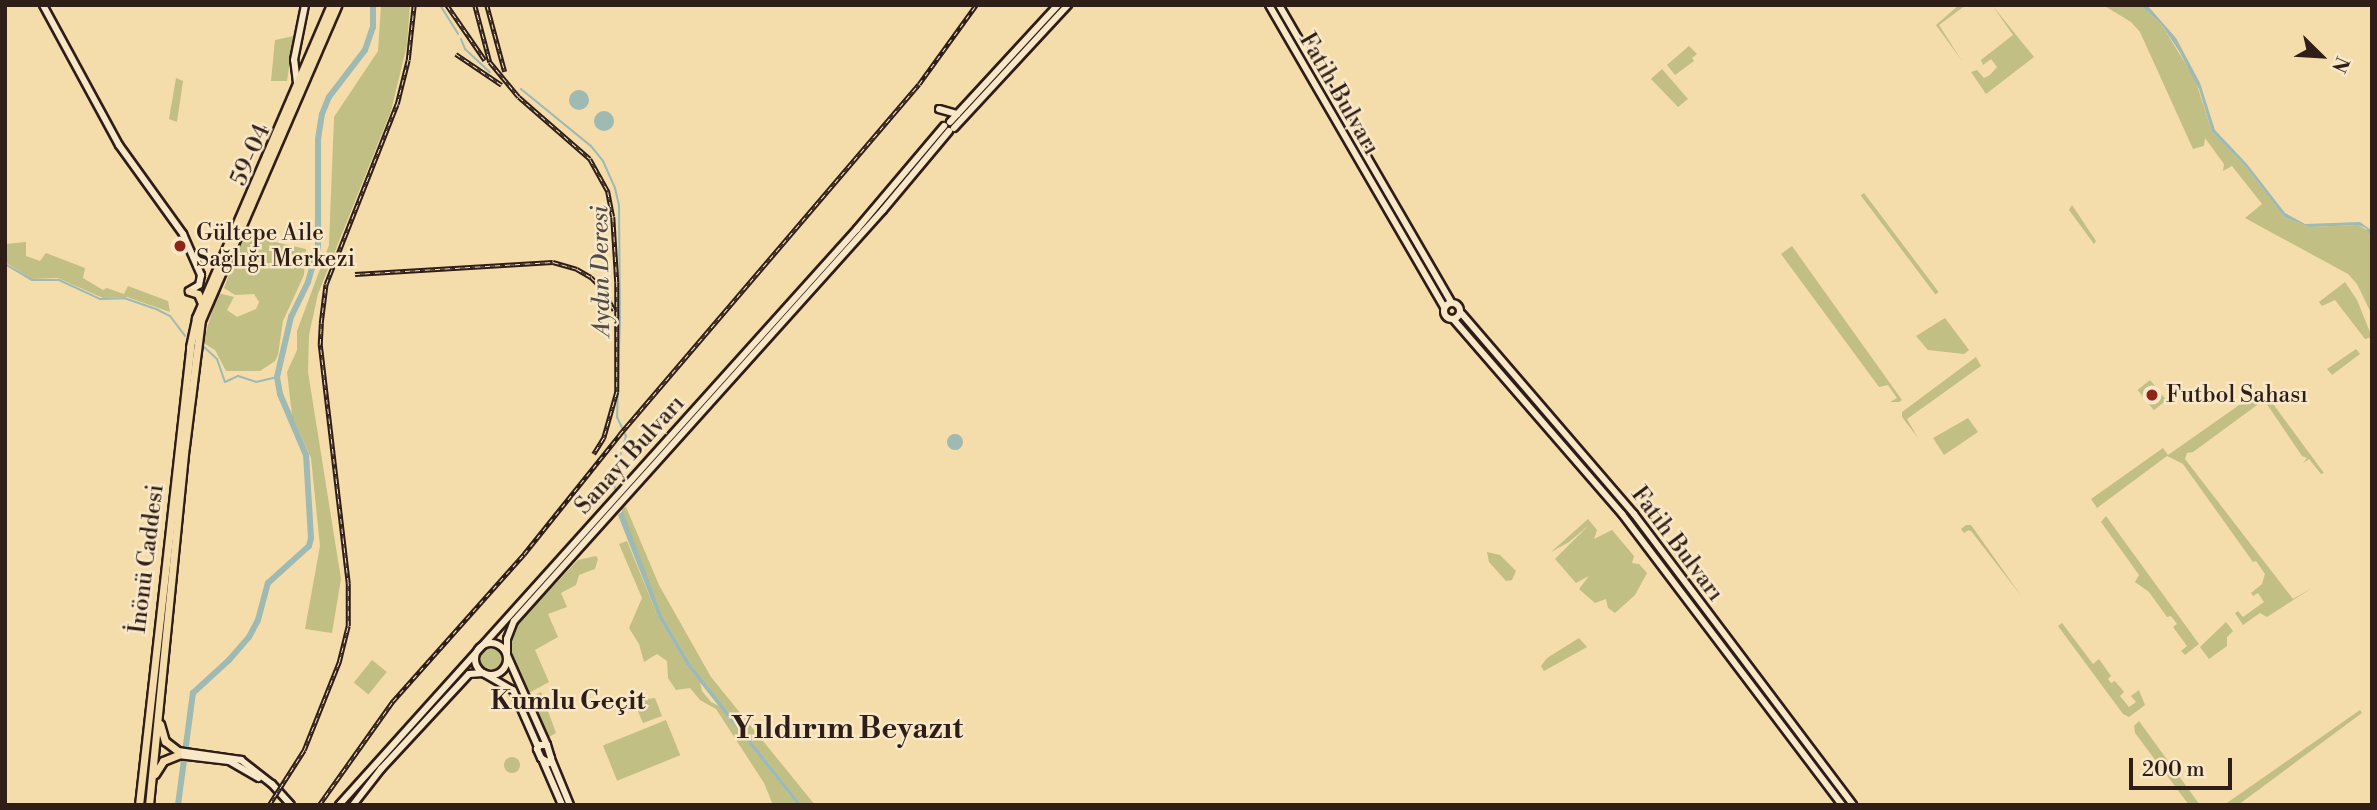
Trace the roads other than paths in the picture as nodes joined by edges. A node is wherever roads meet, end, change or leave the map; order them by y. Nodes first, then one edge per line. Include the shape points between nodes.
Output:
1 (43, 5) edge
2 (305, 5) edge
3 (331, 5) edge
4 (337, 5) edge
5 (1058, 5) edge
6 (1068, 5) edge
7 (1269, 5) edge
8 (1279, 5) edge
9 (297, 83) junction
10 (939, 109) dead end
11 (957, 114) junction
12 (949, 127) junction
13 (213, 273) junction
14 (201, 275) junction
15 (208, 286) junction
16 (190, 291) joint
17 (205, 299) junction
18 (1451, 302) junction
19 (1444, 307) junction
20 (1462, 314) junction
21 (1454, 320) junction
22 (194, 344) junction
23 (625, 488) junction
24 (631, 494) junction
25 (619, 495) junction
26 (624, 501) junction
27 (480, 648) junction
28 (507, 654) junction
29 (483, 673) junction
30 (1758, 681) junction
31 (1748, 682) junction
32 (158, 713) junction
33 (547, 745) junction
34 (538, 747) junction
35 (144, 749) junction
36 (154, 750) junction
37 (178, 753) junction
38 (551, 759) junction
39 (543, 761) junction
40 (150, 791) junction
41 (139, 805) edge
42 (149, 805) edge
43 (288, 805) edge
44 (339, 805) edge
45 (353, 805) edge
46 (562, 805) edge
47 (570, 805) edge
48 (1842, 805) edge
49 (1853, 805) edge

1 - 14 main road via 105,123 183,234
2 - 9 main road via 294,61
3 - 9 main road, 59-04
4 - 17 main road, 59-04 / 59-04
5 - 11 main road, Sanayi Bulvarı
6 - 12 main road, Sanayi Bulvarı
7 - 19 main road, Fatih Bulvarı
8 - 18 main road, Fatih Bulvarı
9 - 13 main road, 59-04
10 - 11 main road
11 - 12 main road, Sanayi Bulvarı
12 - 23 main road, Sanayi Bulvarı
12 - 24 main road, Sanayi Bulvarı via 883,210
13 - 14 main road
13 - 15 main road, 59-04
14 - 15 main road
14 - 16 main road via 198,287
15 - 17 main road, 59-04
16 - 17 main road
17 - 22 main road, İnönü Caddesi / 59-04
18 - 19 main road
18 - 20 main road, Fatih Bulvarı
19 - 21 main road, Fatih Bulvarı
20 - 21 main road
20 - 30 main road, Fatih Bulvarı via 1627,506
21 - 31 main road, Fatih Bulvarı via 1622,514
22 - 32 main road, İnönü Caddesi / 59-04
22 - 35 main road, İnönü Caddesi / 59-04
23 - 24 main road
23 - 25 main road, Sanayi Bulvarı
24 - 26 main road, Sanayi Bulvarı
25 - 26 main road
25 - 27 main road, Sanayi Bulvarı
26 - 28 main road, Sanayi Bulvarı via 518,616 507,639
27 - 28 main road via 495,644
27 - 29 main road via 476,662
27 - 44 main road, Sanayi Bulvarı
28 - 29 main road via 503,670 494,675
28 - 33 main road
29 - 34 main road via 513,690
29 - 45 main road via 469,674
30 - 31 main road
30 - 49 main road, Fatih Bulvarı
31 - 48 main road, Fatih Bulvarı
32 - 36 main road, İnönü Caddesi / 59-04
32 - 37 main road via 162,735
33 - 34 main road
33 - 38 main road
34 - 39 main road
35 - 36 main road
35 - 41 main road, İnönü Caddesi / 59-04
36 - 37 main road
36 - 40 main road, İnönü Caddesi / 59-04
37 - 40 main road via 157,768
37 - 43 main road via 241,760 272,784
38 - 39 main road
38 - 47 main road
39 - 46 main road
40 - 42 main road, İnönü Caddesi / 59-04

